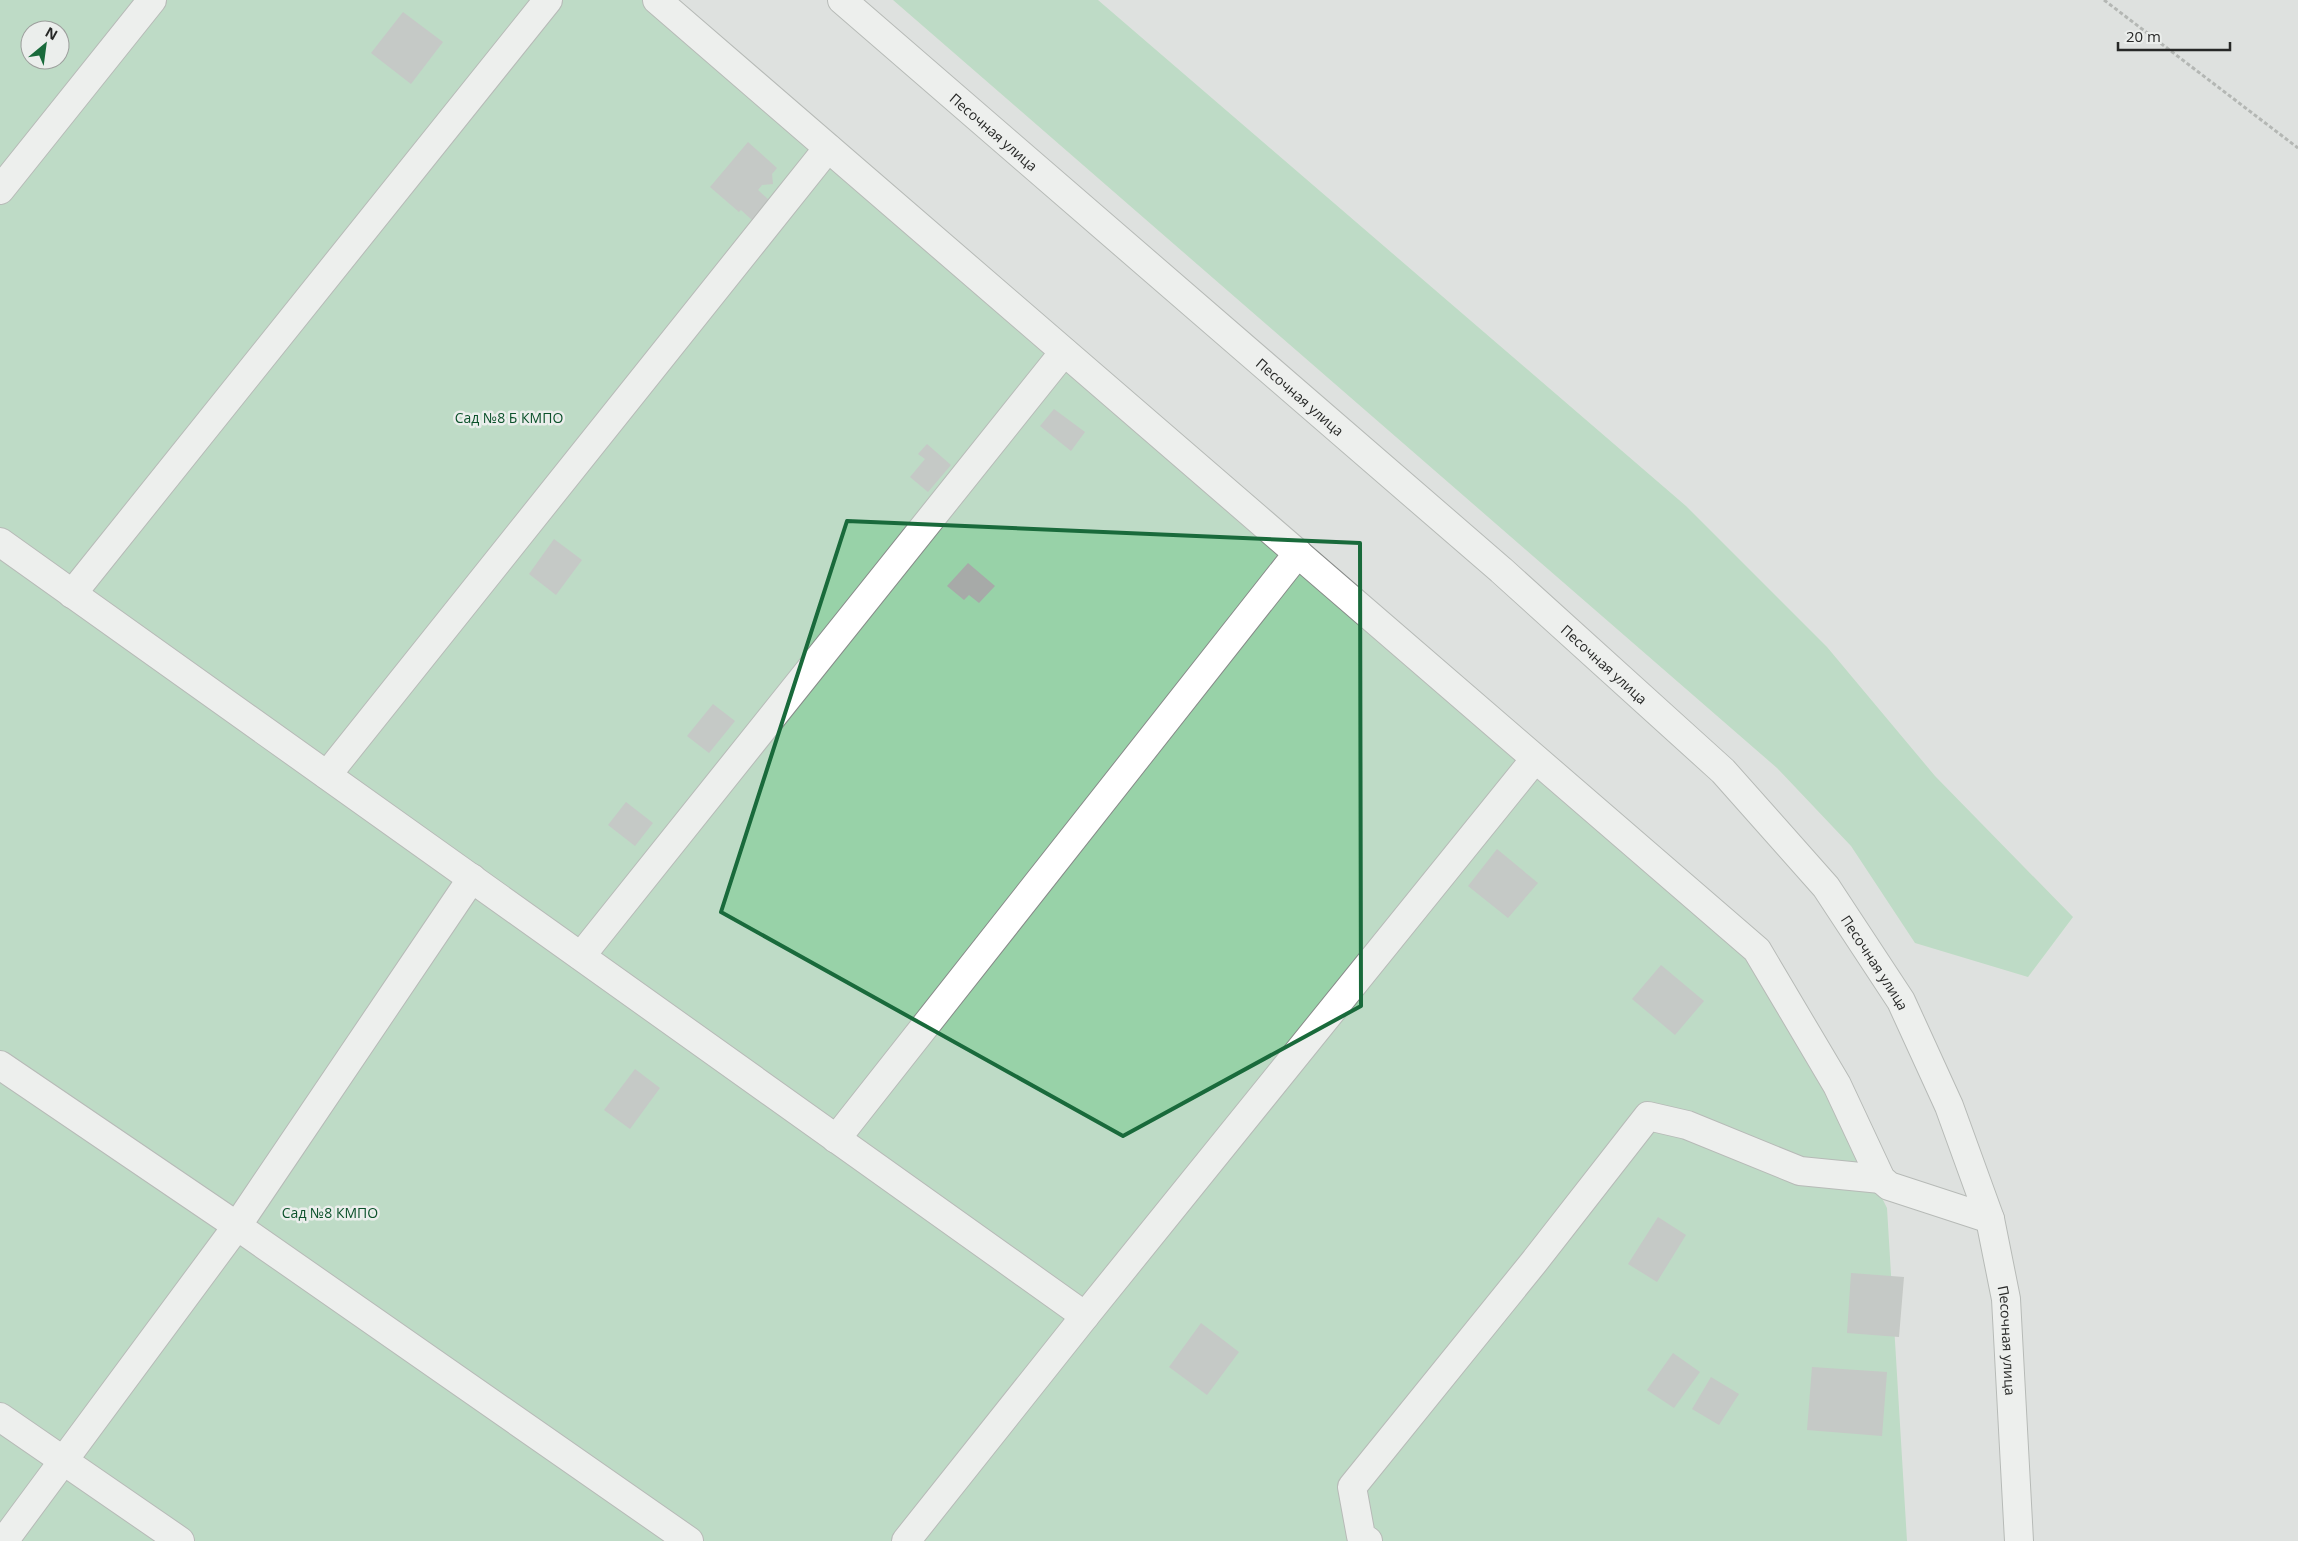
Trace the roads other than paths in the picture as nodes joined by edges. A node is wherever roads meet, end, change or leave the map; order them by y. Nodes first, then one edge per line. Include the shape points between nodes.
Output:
1 (152, 0) edge
2 (548, 0) edge
3 (656, 0) edge
4 (842, 0) edge
5 (828, 148) junction
6 (0, 190) edge
7 (1064, 352) junction
8 (0, 542) edge
9 (1298, 554) junction
10 (72, 594) junction
11 (1535, 759) junction
12 (326, 775) junction
13 (472, 878) junction
14 (581, 956) junction
15 (0, 1065) edge
16 (836, 1139) junction
17 (1881, 1179) junction
18 (1990, 1219) junction
19 (237, 1226) junction
20 (1085, 1316) junction
21 (0, 1417) edge
22 (63, 1461) junction
23 (4, 1541) edge
24 (180, 1541) edge
25 (689, 1541) edge
26 (906, 1541) edge
27 (1368, 1541) edge
28 (2019, 1541) edge

1 - 6 main road
2 - 10 main road
3 - 5 main road
4 - 18 main road, Песочная улица via 1501,570 1723,771 1826,887 1901,1001 1949,1106
5 - 7 main road
5 - 12 main road
7 - 9 main road
7 - 14 main road
8 - 10 main road
9 - 11 main road
9 - 16 main road
10 - 12 main road
11 - 17 main road via 1757,950 1837,1085
11 - 20 main road
12 - 13 main road
13 - 14 main road
13 - 19 main road
14 - 16 main road
15 - 19 main road
16 - 20 main road
17 - 18 main road via 1888,1186
17 - 27 main road via 1800,1171 1687,1125 1648,1116 1352,1487 1361,1536
18 - 28 main road, Песочная улица via 2006,1299
19 - 22 main road
19 - 25 main road
20 - 26 main road
21 - 22 main road
22 - 23 main road
22 - 24 main road

